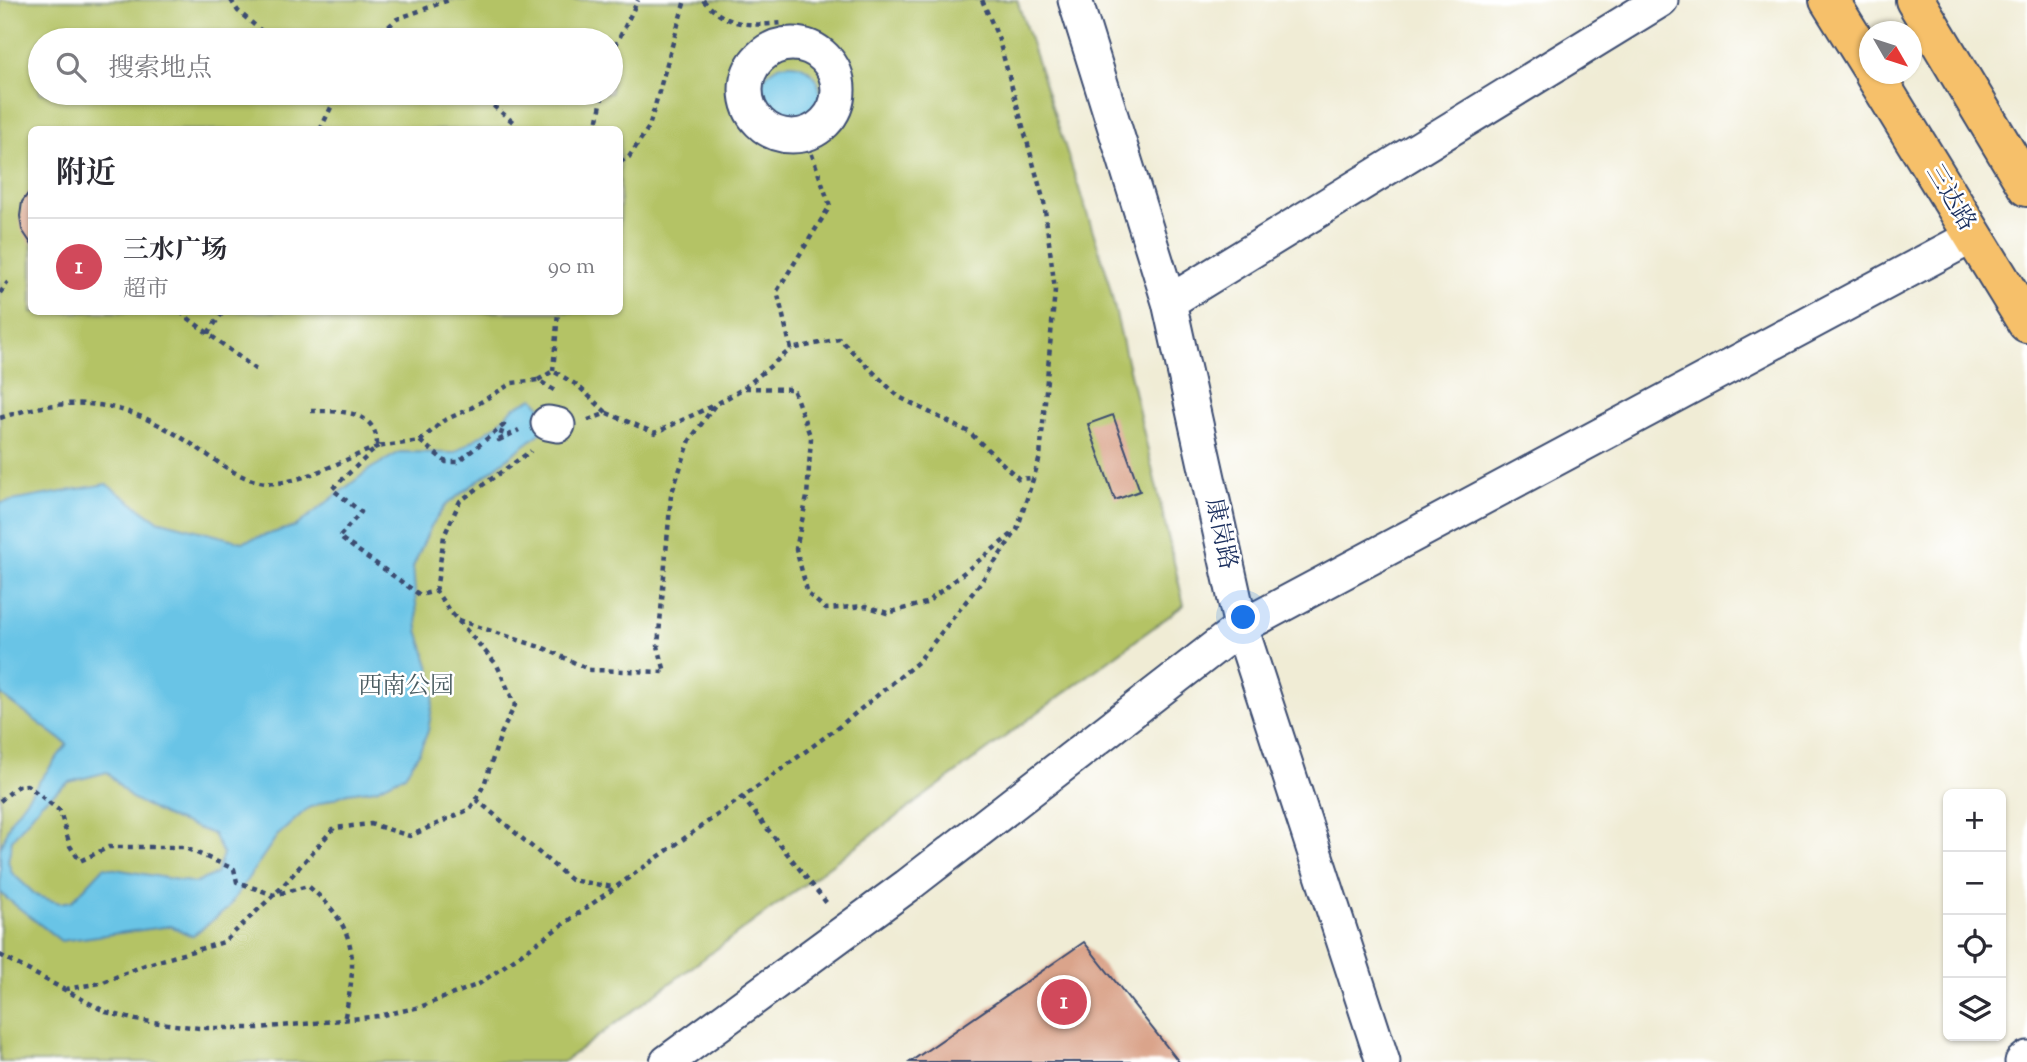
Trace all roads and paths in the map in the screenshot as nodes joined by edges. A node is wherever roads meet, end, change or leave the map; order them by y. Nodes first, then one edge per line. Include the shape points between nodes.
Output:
1 (232, 0) edge
2 (449, 0) edge
3 (638, 0) edge
4 (685, 0) edge
5 (703, 0) edge
6 (982, 0) edge
7 (1075, 0) edge
8 (1661, 0) edge
9 (1829, 0) edge
10 (1915, 0) edge
11 (257, 28) edge
12 (387, 28) edge
13 (623, 31) edge
14 (795, 43) junction
15 (1859, 48) edge
16 (1880, 84) edge
17 (332, 105) edge
18 (493, 105) edge
19 (601, 105) edge
20 (322, 126) edge
21 (515, 126) edge
22 (597, 126) edge
23 (805, 135) junction
24 (623, 160) edge
25 (2027, 187) edge
26 (1973, 236) junction
27 (8, 282) dead end
28 (0, 293) edge
29 (1169, 302) junction
30 (184, 315) edge
31 (221, 315) edge
32 (558, 315) edge
33 (2027, 323) edge
34 (208, 333) junction
35 (791, 349) junction
36 (553, 371) junction
37 (258, 372) dead end
38 (538, 380) junction
39 (744, 388) junction
40 (715, 405) junction
41 (311, 411) dead end
42 (607, 413) junction
43 (0, 418) edge
44 (554, 427) junction
45 (420, 441) junction
46 (377, 447) junction
47 (1033, 478) junction
48 (1017, 530) junction
49 (436, 591) junction
50 (457, 620) junction
51 (1241, 627) junction
52 (742, 797) junction
53 (476, 799) junction
54 (0, 801) edge
55 (614, 887) junction
56 (274, 895) junction
57 (847, 930) junction
58 (0, 955) edge
59 (65, 989) junction
60 (344, 1020) junction
61 (2027, 1058) edge
62 (667, 1062) edge
63 (1383, 1062) edge
64 (2022, 1062) edge

1 - 11 path via 238,12
2 - 12 path via 397,19
3 - 13 path
4 - 24 path via 649,127
5 - 14 path via 716,16 748,26 782,23
6 - 47 path via 998,37 1044,202 1055,290 1040,457
7 - 29 street, 康岗路
8 - 29 street
9 - 15 main road
10 - 25 main road
14 - 23 street via 813,47 828,59 839,94 834,112 822,126
14 - 23 street via 760,55 749,71 745,90 758,122 788,137
16 - 26 main road, 三达路
17 - 20 path
18 - 21 path
19 - 22 path
23 - 35 path via 830,206 777,291
26 - 33 main road, 三达路
26 - 51 street
27 - 28 path
29 - 51 street, 康岗路
30 - 34 path
31 - 34 path
32 - 36 path
34 - 37 path
35 - 39 path
35 - 47 path via 839,339 899,397 969,432 1019,479
36 - 38 path
36 - 42 path
38 - 44 path via 554,389 563,412
38 - 45 path via 512,383 443,421
39 - 40 path
39 - 48 path via 793,389 811,438 807,497 796,549 808,594 826,609 866,606 887,613 926,603
40 - 42 path via 655,433
40 - 50 path via 690,440 671,495 658,646 665,672 590,670 546,649
41 - 46 path via 355,414 370,422
42 - 44 path
43 - 46 path via 79,402 116,408 162,425 245,479 269,483 298,480
44 - 45 path via 538,420 499,440 504,425 458,462 446,462
44 - 49 path via 460,501 444,536
45 - 46 path
46 - 49 path via 332,489 361,512 339,537 420,595
47 - 48 path
48 - 52 path via 918,662
49 - 50 path
50 - 53 path via 496,665 515,705
51 - 57 street
51 - 63 street, 康岗路
52 - 55 path
52 - 57 path
53 - 55 path via 571,880
53 - 56 path via 470,809 410,836 371,824 334,828
54 - 56 path via 18,786 27,785 60,811 70,846 80,861 109,847 183,847 234,869 237,882
55 - 60 path via 478,984 420,1007
56 - 59 path via 224,942 101,983
56 - 60 path via 307,886 343,923 352,957 352,986
57 - 62 street
58 - 59 path
59 - 60 path via 106,1012 199,1028
61 - 64 street

